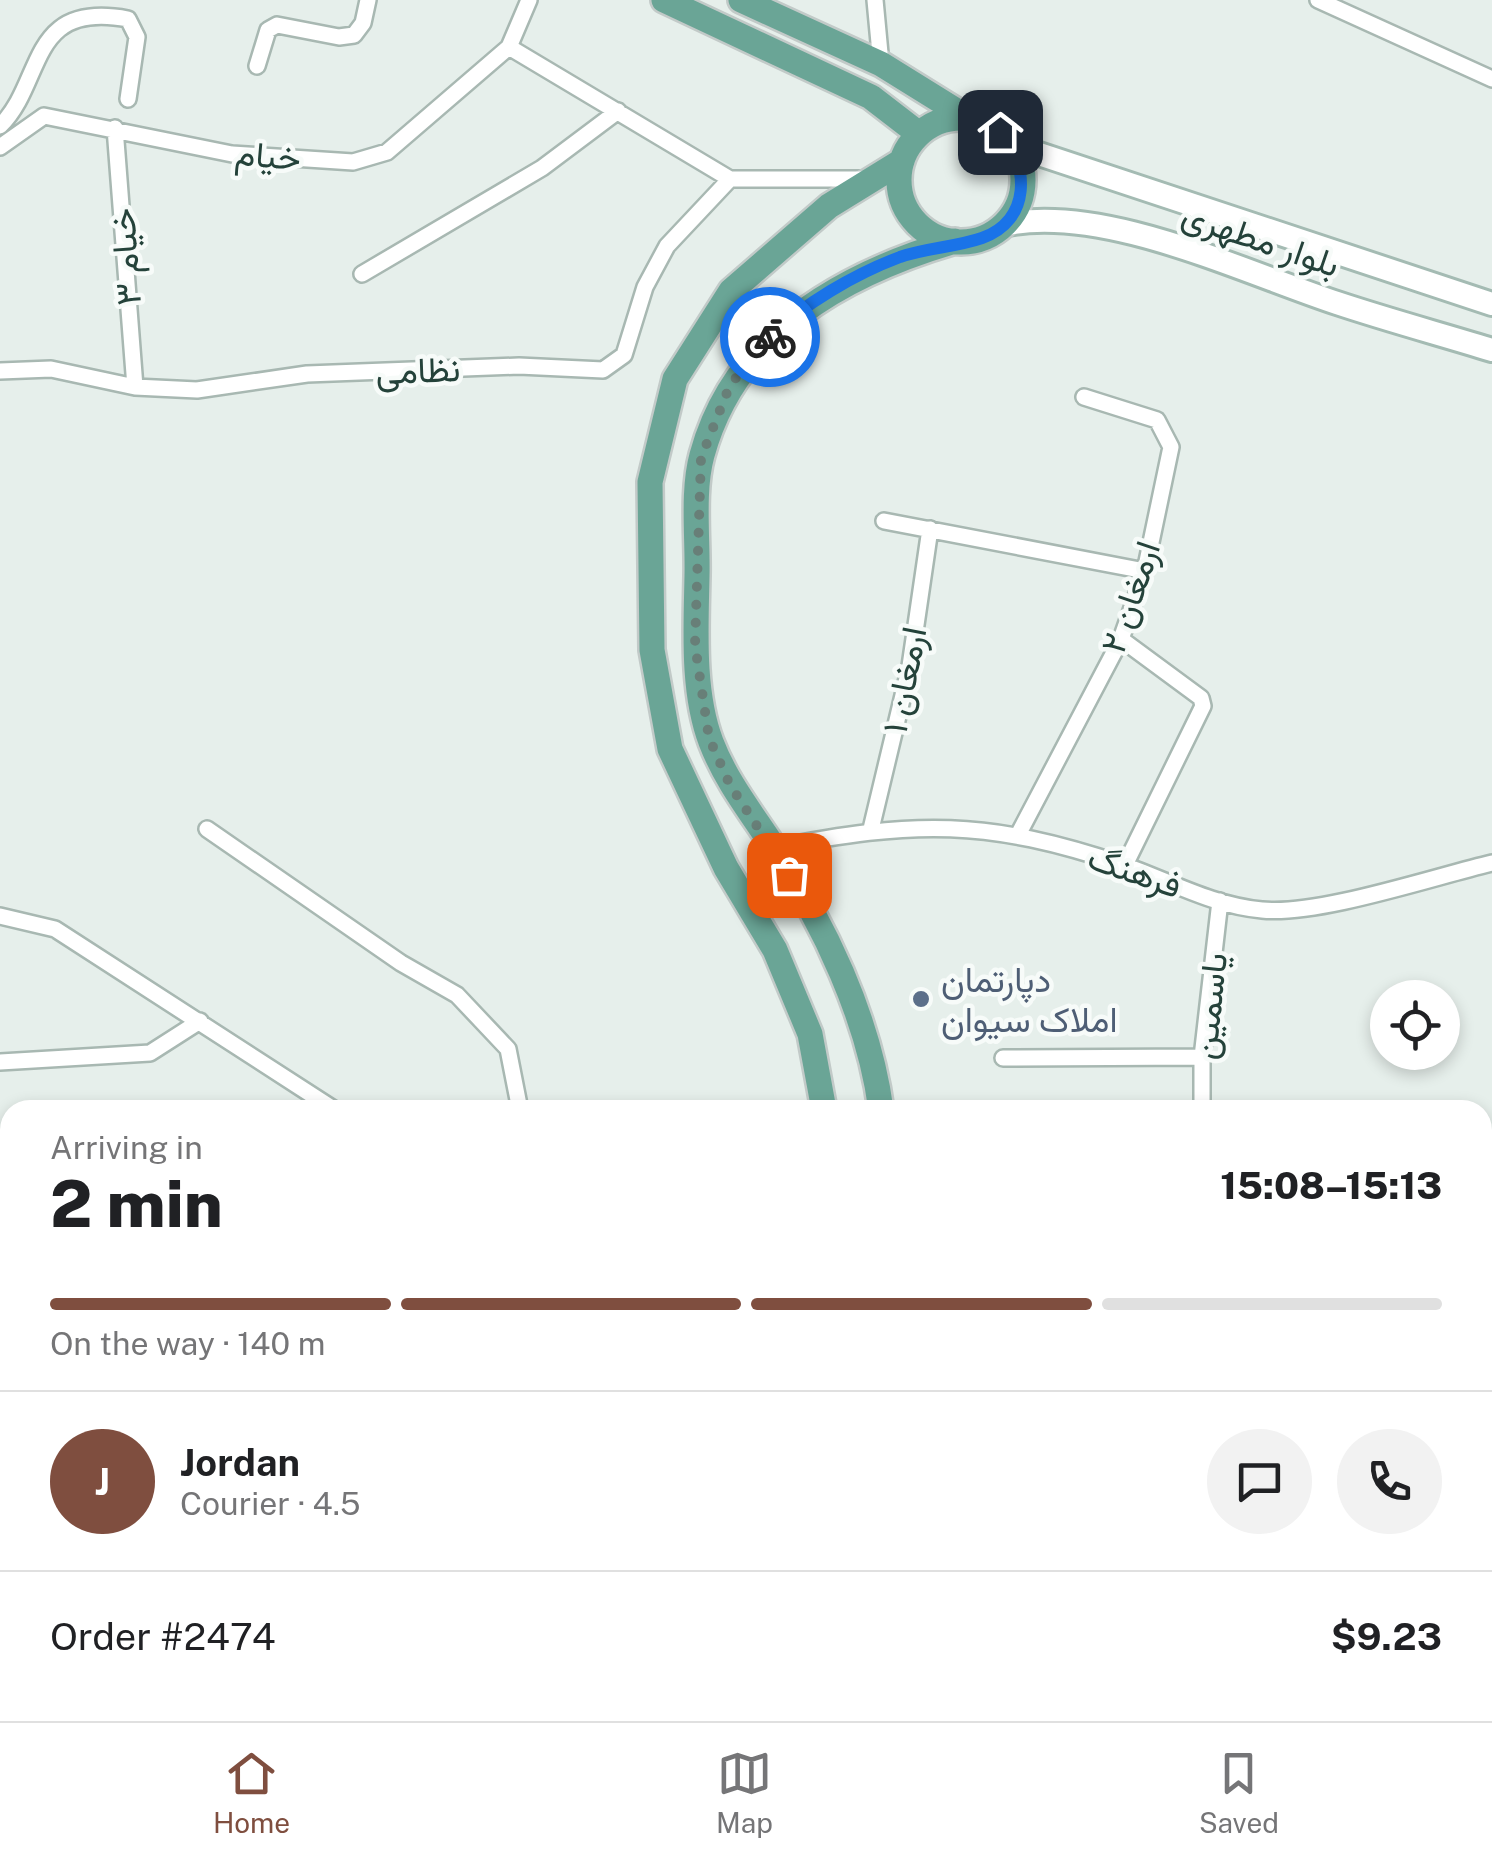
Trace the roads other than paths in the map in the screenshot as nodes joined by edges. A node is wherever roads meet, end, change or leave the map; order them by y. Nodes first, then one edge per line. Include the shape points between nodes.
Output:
1 (368, 0) edge
2 (528, 0) edge
3 (664, 0) edge
4 (875, 0) edge
5 (1318, 0) edge
6 (745, 1) edge
7 (510, 47) junction
8 (881, 64) junction
9 (257, 66) dead end
10 (1492, 79) edge
11 (128, 99) dead end
12 (618, 112) junction
13 (968, 118) junction
14 (0, 126) edge
15 (116, 128) junction
16 (918, 134) junction
17 (1012, 145) junction
18 (0, 146) edge
19 (902, 161) junction
20 (730, 179) junction
21 (868, 179) junction
22 (1002, 225) junction
23 (955, 241) junction
24 (362, 274) dead end
25 (1492, 304) edge
26 (1492, 350) edge
27 (0, 371) edge
28 (135, 387) junction
29 (1084, 397) dead end
30 (884, 520) dead end
31 (930, 530) junction
32 (1145, 571) junction
33 (1121, 639) junction
34 (872, 828) junction
35 (207, 830) dead end
36 (1019, 833) junction
37 (774, 848) junction
38 (1492, 863) edge
39 (1125, 866) junction
40 (1220, 901) junction
41 (0, 916) edge
42 (200, 1021) junction
43 (1202, 1057) junction
44 (1003, 1058) dead end
45 (0, 1062) edge
46 (319, 1100) edge
47 (518, 1100) edge
48 (822, 1100) edge
49 (879, 1100) edge
50 (1202, 1100) edge

1 - 9 street via 354,34 268,30
2 - 7 street, خیام
3 - 16 main road via 871,97
4 - 8 street
5 - 10 street
6 - 8 main road
7 - 12 street
7 - 15 street, خیام via 387,152 352,162 232,154
8 - 13 main road
11 - 14 street via 136,37 128,19 80,15 46,34 17,110
12 - 20 street
12 - 24 street via 542,168
13 - 16 main road
13 - 17 main road
15 - 18 street, خیام via 44,116
15 - 28 street, خیام ۳
16 - 19 main road
17 - 22 main road via 1023,178 1021,196
17 - 25 street, بلوار مطهری
19 - 21 main road
19 - 23 main road via 901,197 909,214 921,228
20 - 21 street
20 - 28 street, نظامی via 667,246 645,287 624,356 604,370 520,366 308,374 197,390
21 - 48 main road via 731,291 675,379 650,482 652,650 670,749 726,868 775,950 810,1034
22 - 23 main road via 981,238
22 - 26 street, بلوار مطهری via 1076,225 1146,236
23 - 37 main road via 898,258 828,294 775,332 728,390 701,458 695,645 709,738 730,785
27 - 28 street, نظامی via 51,369
29 - 32 street, ارمغان ۲ via 1157,420 1166,432 1171,447
30 - 31 street
31 - 32 street
31 - 34 street, ارمغان ۱ via 910,666
32 - 33 street, ارمغان ۲
33 - 36 street, ارمغان ۲
33 - 39 street via 1203,706
34 - 36 street, فرهنگ
34 - 37 street, فرهنگ
35 - 47 street via 457,996 508,1049
36 - 39 street, فرهنگ
37 - 49 main road via 850,995 874,1058
38 - 40 street, فرهنگ via 1304,908 1263,910
39 - 40 street, فرهنگ
40 - 43 street, یاسمین
41 - 42 street via 55,929
42 - 45 street via 150,1052
42 - 46 street
43 - 44 street
43 - 50 street, یاسمین

